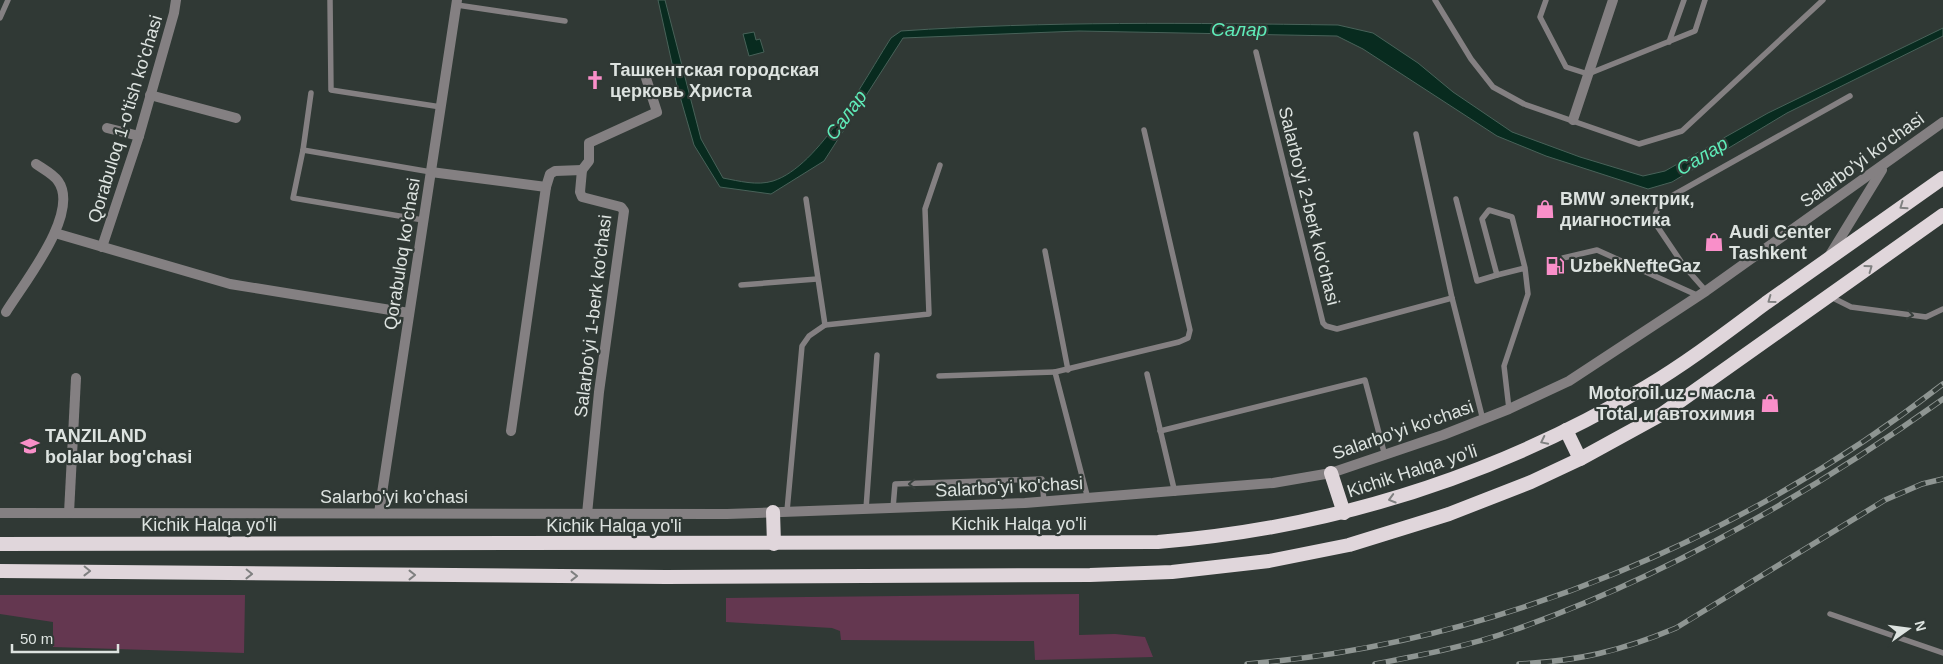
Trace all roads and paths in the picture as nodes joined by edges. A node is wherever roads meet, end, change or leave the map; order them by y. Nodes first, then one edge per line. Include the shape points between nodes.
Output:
1 (8, 0) edge
2 (176, 0) edge
3 (330, 0) edge
4 (1435, 0) edge
5 (1546, 0) edge
6 (1612, 0) edge
7 (1684, 0) edge
8 (1705, 0) edge
9 (1823, 0) edge
10 (457, 2) edge
11 (0, 18) edge
12 (565, 21) dead end
13 (1669, 42) junction
14 (1256, 52) dead end
15 (1588, 74) junction
16 (646, 78) dead end
17 (312, 93) dead end
18 (150, 95) junction
19 (1850, 96) dead end
20 (441, 107) junction
21 (236, 118) dead end
22 (1573, 120) junction
23 (1943, 122) edge
24 (107, 128) dead end
25 (1144, 130) dead end
26 (1416, 134) dead end
27 (139, 136) junction
28 (303, 150) junction
29 (36, 164) dead end
30 (940, 165) dead end
31 (1885, 165) junction
32 (582, 170) junction
33 (431, 172) junction
34 (1943, 178) edge
35 (546, 187) junction
36 (806, 199) dead end
37 (1456, 199) dead end
38 (1942, 218) edge
39 (423, 220) junction
40 (55, 233) junction
41 (102, 247) junction
42 (1045, 251) dead end
43 (1563, 258) dead end
44 (1826, 261) junction
45 (1525, 268) junction
46 (1497, 275) junction
47 (817, 279) junction
48 (741, 286) dead end
49 (1702, 294) junction
50 (1829, 296) junction
51 (1452, 298) junction
52 (1943, 308) edge
53 (6, 312) dead end
54 (410, 313) junction
55 (825, 326) junction
56 (877, 355) dead end
57 (1068, 370) junction
58 (1055, 372) junction
59 (1147, 374) dead end
60 (939, 376) dead end
61 (76, 378) dead end
62 (1508, 409) junction
63 (1483, 420) junction
64 (1566, 430) junction
65 (511, 431) dead end
66 (1160, 431) junction
67 (1385, 456) junction
68 (1580, 459) junction
69 (1331, 472) junction
70 (1175, 493) junction
71 (1088, 499) junction
72 (1044, 502) junction
73 (893, 508) junction
74 (866, 509) junction
75 (780, 511) junction
76 (0, 513) edge
77 (68, 513) junction
78 (379, 513) junction
79 (1344, 513) junction
80 (586, 514) junction
81 (0, 544) edge
82 (774, 544) junction
83 (0, 571) edge
84 (1830, 614) dead end
85 (1943, 654) edge

1 - 11 lane
2 - 18 street, Qorabuloq 1-o'tish ko'chasi
3 - 20 lane via 331,90
4 - 22 lane via 1470,60 1493,87 1524,104
5 - 15 lane via 1540,18 1566,67
6 - 15 street
7 - 13 lane
8 - 13 lane via 1695,31
9 - 22 lane via 1682,131 1639,144
10 - 12 lane
10 - 20 street, Qorabuloq ko'chasi
13 - 15 lane
14 - 51 lane, Salarbo'yi 2-berk ko'chasi via 1323,323 1337,328
15 - 22 street
16 - 32 street via 657,112 589,143 589,161
17 - 28 lane
18 - 21 street
18 - 27 street, Qorabuloq 1-o'tish ko'chasi
19 - 49 lane via 1661,202 1653,220
20 - 33 street, Qorabuloq ko'chasi
23 - 31 street, Salarbo'yi ko'chasi
24 - 27 street
25 - 57 lane via 1189,317 1188,338
26 - 51 lane
27 - 41 street, Qorabuloq 1-o'tish ko'chasi
28 - 33 lane
28 - 39 lane via 293,198
29 - 40 street, Qorabuloq 1-o'tish ko'chasi via 57,180 62,191 64,204
30 - 55 lane via 925,209 928,314
31 - 44 street
31 - 49 street, Salarbo'yi ko'chasi
32 - 35 street via 550,174
32 - 80 street, Salarbo'yi 1-berk ko'chasi via 582,197 621,207 624,218 599,392
33 - 35 street
33 - 39 street, Qorabuloq ko'chasi
34 -> 44 highway, Kichik Halqa yo'li
35 - 65 street
36 - 47 lane
37 - 46 lane via 1477,281
50 -> 38 highway
39 - 54 street, Qorabuloq ko'chasi
40 - 41 street, Qorabuloq 1-o'tish ko'chasi
40 - 53 street, Qorabuloq 1-o'tish ko'chasi
41 - 54 street, Qorabuloq 1-o'tish ko'chasi via 230,284
42 - 57 lane
43 - 49 lane via 1597,250
44 -> 64 highway, Kichik Halqa yo'li via 1668,374
45 - 46 lane
45 - 46 lane via 1512,217 1489,210 1482,219
45 - 62 lane via 1528,294 1504,366
47 - 48 lane
47 - 55 lane
49 - 62 street, Salarbo'yi ko'chasi via 1569,382
50 -> 52 lane via 1851,306 1926,317
50 - 68 highway via 1662,414
51 - 63 lane
54 - 78 street, Qorabuloq ko'chasi
55 - 75 lane via 809,336 802,346
56 - 74 lane
57 - 58 lane
58 - 60 lane
58 - 71 lane
59 - 66 lane
61 - 77 street
62 - 63 street, Salarbo'yi ko'chasi
63 - 67 street, Salarbo'yi ko'chasi
64 - 68 highway
64 -> 79 highway, Kichik Halqa yo'li via 1440,485
66 - 67 lane via 1365,380
66 - 70 lane
67 - 69 street, Salarbo'yi ko'chasi
83 -> 68 highway via 656,577 1172,572 1269,561 1349,545 1458,511
69 - 70 street, Salarbo'yi ko'chasi via 1272,483
69 - 79 highway
70 - 71 street, Salarbo'yi ko'chasi
71 - 72 street, Salarbo'yi ko'chasi
72 - 73 street, Salarbo'yi ko'chasi
72 -> 73 lane via 1042,478 895,484
73 - 74 street, Salarbo'yi ko'chasi
74 - 75 street, Salarbo'yi ko'chasi
75 - 80 street, Salarbo'yi ko'chasi
75 - 82 highway
76 - 77 street, Salarbo'yi ko'chasi
77 - 78 street, Salarbo'yi ko'chasi
78 - 80 street, Salarbo'yi ko'chasi
79 - 82 highway, Kichik Halqa yo'li via 1259,531 1158,542
81 - 82 highway, Kichik Halqa yo'li
84 - 85 lane

